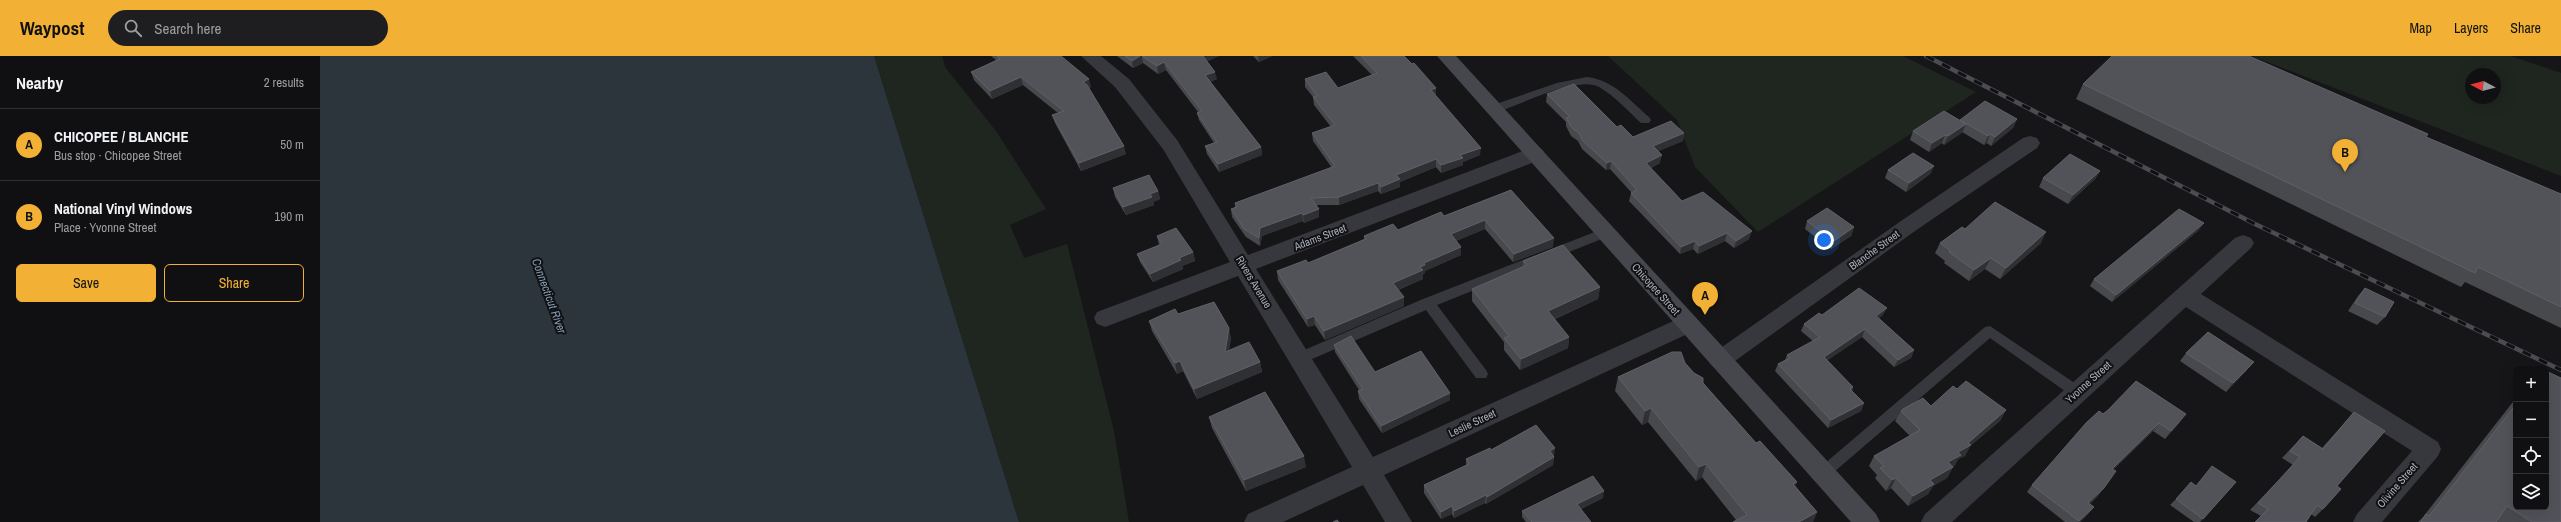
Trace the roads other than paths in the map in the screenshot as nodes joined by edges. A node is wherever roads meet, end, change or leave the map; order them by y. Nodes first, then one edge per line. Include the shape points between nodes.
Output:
1 (1090, 56) edge
2 (1446, 56) edge
3 (1494, 109) junction
4 (1645, 120) dead end
5 (2030, 143) dead end
6 (1535, 154) junction
7 (1605, 233) junction
8 (2243, 243) dead end
9 (1245, 266) junction
10 (2186, 296) junction
11 (1428, 303) junction
12 (1105, 318) dead end
13 (1688, 324) junction
14 (1300, 358) junction
15 (1720, 360) junction
16 (1481, 374) dead end
17 (2078, 392) junction
18 (1369, 472) junction
19 (1822, 474) junction
20 (1257, 522) edge
21 (1399, 522) edge
22 (1867, 522) edge
23 (1934, 522) edge
24 (2366, 522) edge

1 - 9 street, Rivers Avenue via 1122,83 1170,145
2 - 3 main road, Chicopee Street
3 - 4 lane via 1562,86 1587,81 1598,82
3 - 6 main road, Chicopee Street
5 - 15 street, Blanche Street
6 - 7 main road, Chicopee Street
6 - 9 street, Adams Street
7 - 11 lane
7 - 13 main road, Chicopee Street
8 - 10 street, Yvonne Street
9 - 12 street, Adams Street
9 - 14 street, Rivers Avenue
10 - 17 street, Yvonne Street
10 - 24 street, Olivine Street via 2429,449
11 - 14 lane
11 - 16 lane
13 - 15 main road, Chicopee Street
13 - 18 street, Leslie Street
14 - 18 street, Rivers Avenue
15 - 19 main road, Chicopee Street
17 - 19 lane via 1990,331
17 - 23 street, Yvonne Street
18 - 20 street, Leslie Street
18 - 21 street, Rivers Avenue
19 - 22 main road, Chicopee Street

